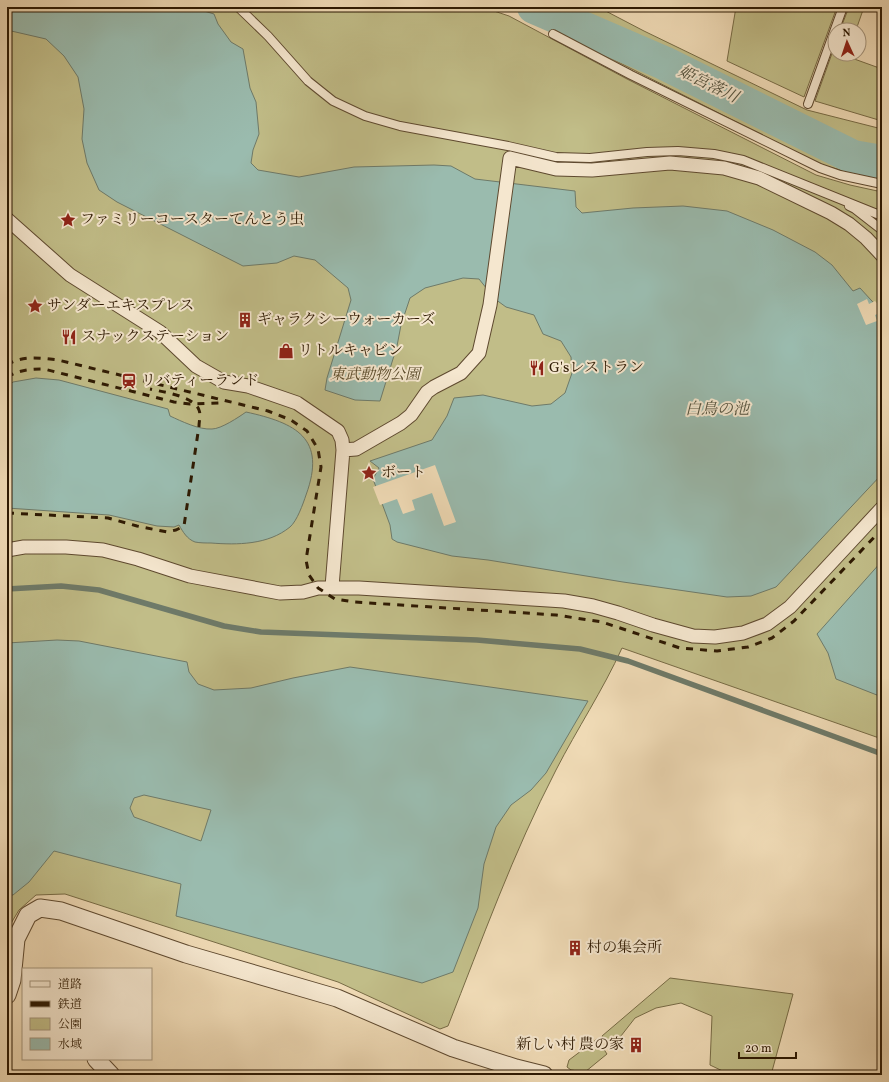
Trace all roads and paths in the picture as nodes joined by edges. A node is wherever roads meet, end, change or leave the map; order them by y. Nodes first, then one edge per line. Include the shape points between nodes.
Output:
1 (238, 7) edge
2 (843, 7) edge
3 (554, 34) dead end
4 (808, 104) dead end
5 (882, 184) edge
6 (820, 192) junction
7 (882, 216) edge
8 (7, 219) edge
9 (882, 230) edge
10 (882, 255) edge
11 (343, 450) junction
12 (882, 508) edge
13 (7, 550) edge
14 (332, 587) junction
15 (12, 985) edge
16 (97, 1060) edge
17 (111, 1075) edge
18 (544, 1075) edge

1 - 6 lane via 268,36 308,82 333,101 365,116 400,126 556,157 590,158 678,151 714,154 743,160
2 - 4 lane
3 - 5 lane via 820,168
6 - 7 lane
6 - 9 lane via 855,209
8 - 11 street via 70,275 160,332 196,366 224,382 248,386 297,403 338,431
10 - 11 street via 866,238 831,213 759,178 724,168 670,163 592,170 556,169 510,158 490,305 479,353 461,373 427,392 411,415 401,424 356,449
11 - 14 street
12 - 14 street via 790,607 767,624 743,633 715,637 693,636 593,606 564,601
13 - 14 street via 24,547 103,550 190,576 280,593
15 - 18 street via 16,939 28,915 40,908 62,911 186,954 337,998 453,1048
16 - 17 street

